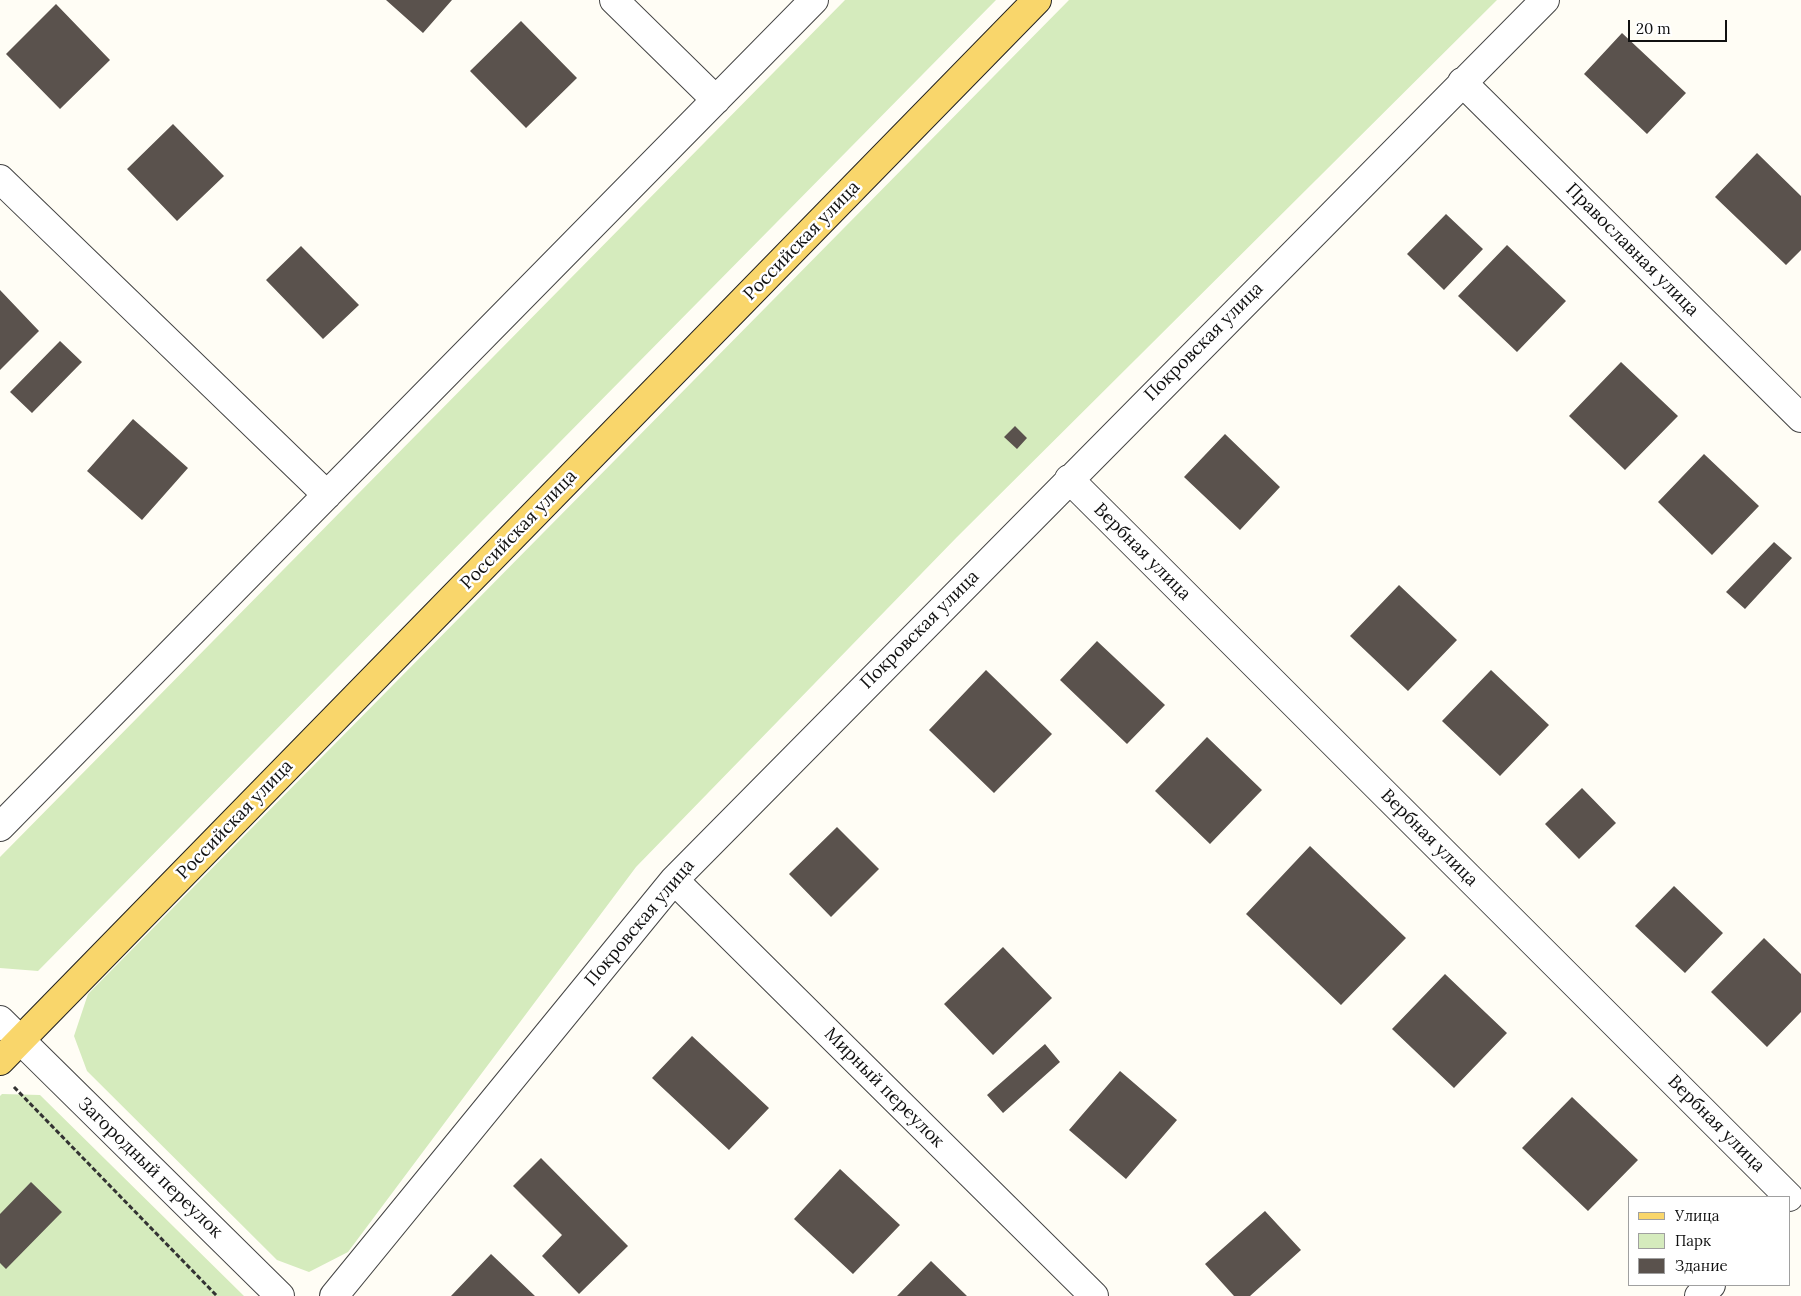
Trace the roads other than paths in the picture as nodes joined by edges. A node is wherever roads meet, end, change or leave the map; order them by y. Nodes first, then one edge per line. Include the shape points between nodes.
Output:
1 (614, 0) edge
2 (814, 0) edge
3 (1037, 0) edge
4 (1544, 0) edge
5 (1462, 82) junction
6 (716, 100) junction
7 (0, 179) edge
8 (1801, 418) edge
9 (1069, 479) junction
10 (327, 495) junction
11 (0, 827) edge
12 (674, 880) junction
13 (0, 1020) edge
14 (20, 1041) junction
15 (0, 1061) edge
16 (1789, 1196) edge
17 (1709, 1286) edge
18 (280, 1296) edge
19 (334, 1296) edge
20 (1094, 1296) edge
21 (1699, 1296) edge

1 - 6 street
2 - 6 street
3 - 14 main road, Российская улица
4 - 5 street, Покровская улица
5 - 8 street, Православная улица
5 - 9 street, Покровская улица
6 - 10 street
7 - 10 street
9 - 12 street, Покровская улица
9 - 16 street, Вербная улица
10 - 11 street
12 - 19 street, Покровская улица
12 - 20 street, Мирный переулок
13 - 14 street, Загородный переулок
14 - 15 main road, Российская улица
14 - 18 street, Загородный переулок
17 - 21 street

